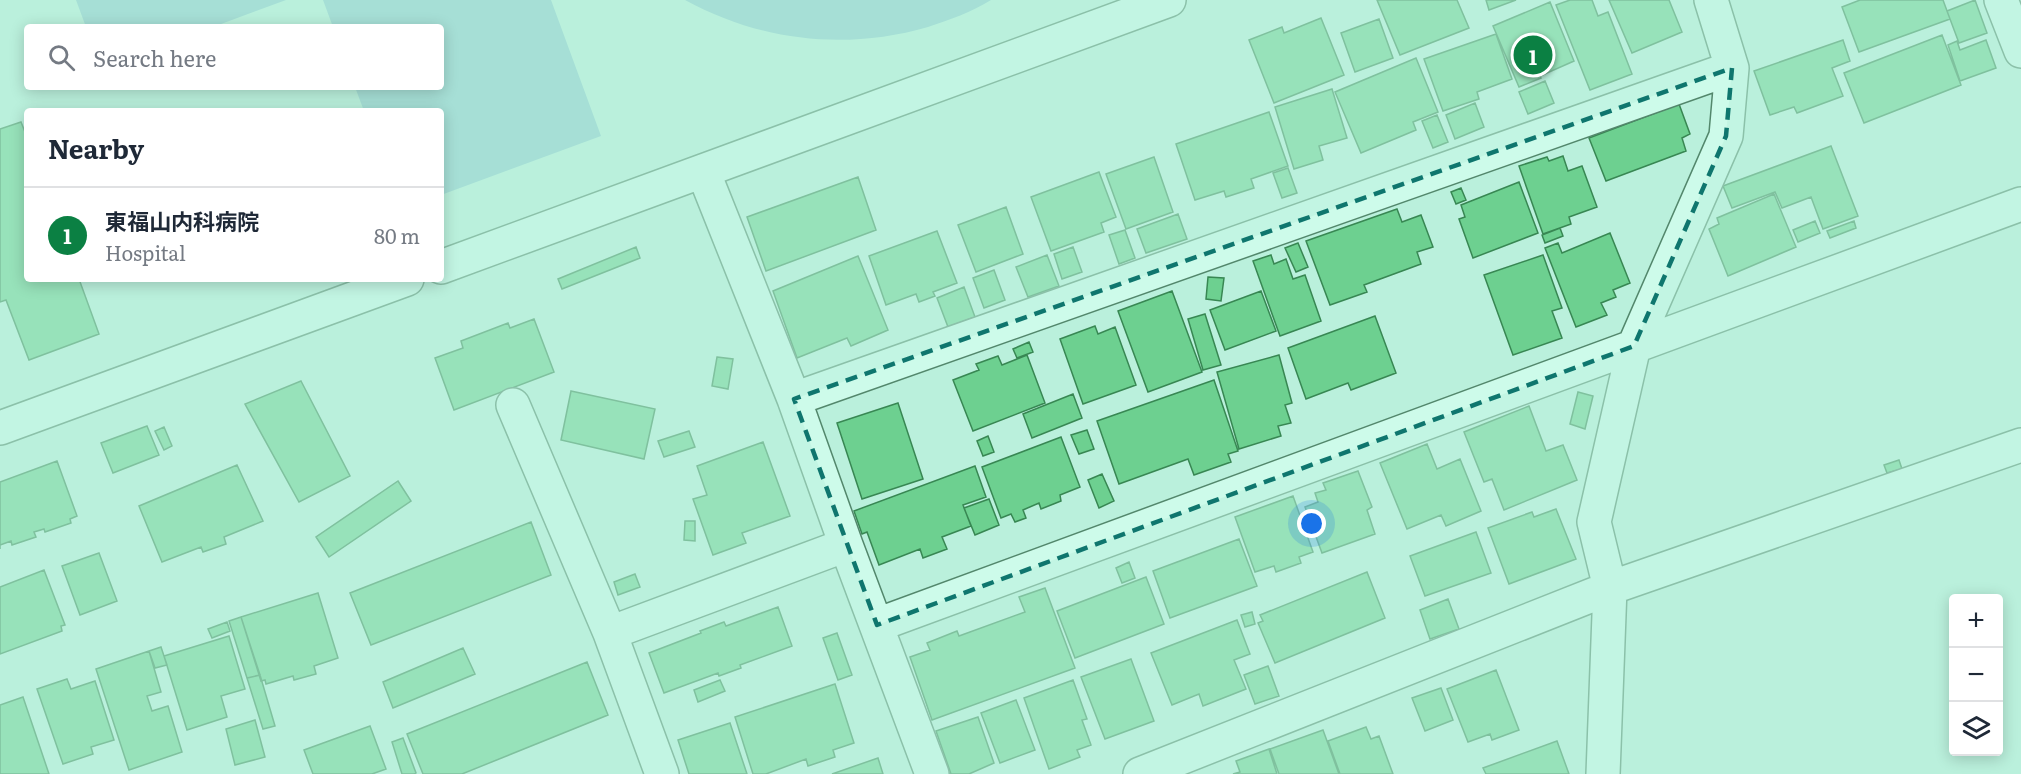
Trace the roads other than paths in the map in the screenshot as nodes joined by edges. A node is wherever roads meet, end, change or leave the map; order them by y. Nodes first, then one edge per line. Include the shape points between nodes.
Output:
1 (1169, 0) edge
2 (1711, 0) edge
3 (2001, 0) edge
4 (2021, 51) edge
5 (1732, 68) junction
6 (703, 171) junction
7 (2021, 204) edge
8 (444, 266) edge
9 (399, 282) edge
10 (1634, 346) junction
11 (794, 399) junction
12 (513, 405) dead end
13 (0, 428) edge
14 (2021, 446) edge
15 (846, 545) junction
16 (1610, 588) junction
17 (877, 624) junction
18 (610, 633) junction
19 (662, 774) edge
20 (932, 774) edge
21 (1140, 774) edge
22 (1604, 774) edge

1 - 6 street
2 - 5 street
3 - 4 street
5 - 10 street via 1726,136
5 - 11 street
6 - 8 street
6 - 11 street
7 - 10 street
9 - 13 street
10 - 16 street via 1594,522
10 - 17 street
11 - 15 street
12 - 18 street
14 - 16 street
15 - 17 street
15 - 18 street
16 - 21 street
16 - 22 street
17 - 20 street
18 - 19 street

